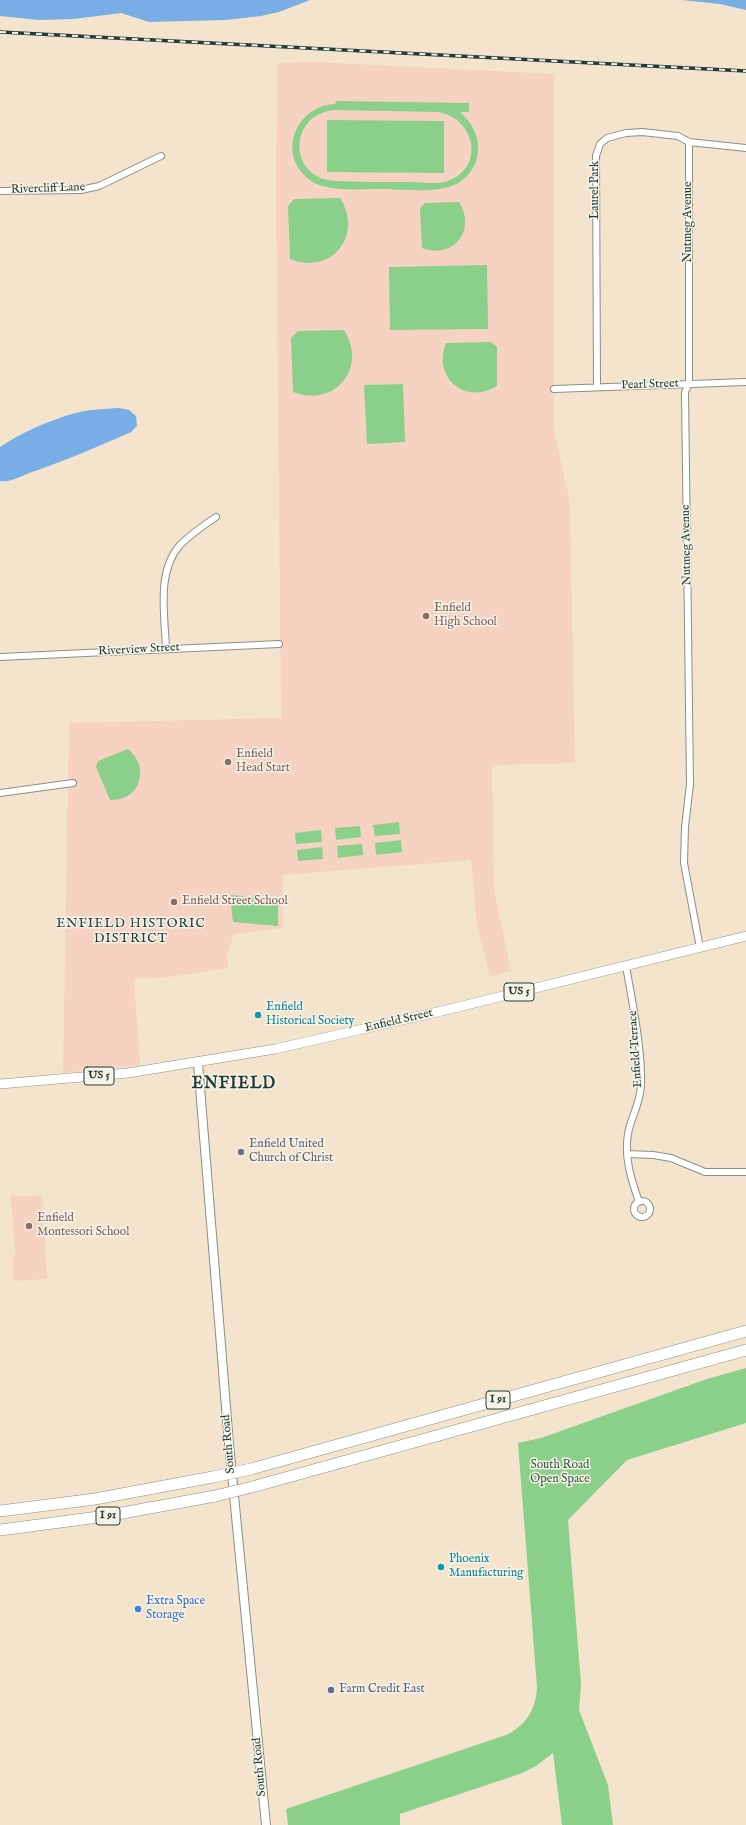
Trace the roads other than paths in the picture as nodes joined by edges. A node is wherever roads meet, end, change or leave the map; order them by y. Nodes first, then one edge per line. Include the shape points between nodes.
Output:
1 (689, 142) junction
2 (746, 148) edge
3 (161, 156) dead end
4 (0, 191) edge
5 (746, 382) edge
6 (689, 384) junction
7 (597, 387) junction
8 (554, 389) dead end
9 (216, 517) dead end
10 (279, 644) dead end
11 (166, 649) junction
12 (0, 657) edge
13 (73, 783) dead end
14 (0, 793) edge
15 (746, 936) edge
16 (700, 948) junction
17 (626, 966) junction
18 (198, 1062) junction
19 (0, 1084) edge
20 (627, 1154) junction
21 (746, 1172) edge
22 (639, 1202) dead end
23 (746, 1331) edge
24 (746, 1350) edge
25 (0, 1511) edge
26 (0, 1530) edge
27 (266, 1825) edge

1 - 2 street, Laurel Park
1 - 6 street, Nutmeg Avenue
1 - 7 street, Laurel Park via 678,136 659,133 626,133 607,138 600,144 596,156
3 - 4 street, Rivercliff Lane via 99,186 81,190
5 - 6 street, Pearl Street
6 - 7 street, Pearl Street
6 - 16 street, Nutmeg Avenue via 685,399 690,784 684,862
7 - 8 street, Pearl Street
9 - 11 street via 180,546 170,561 165,576
10 - 11 street, Riverview Street
11 - 12 street, Riverview Street
13 - 14 street
15 - 16 main road, Enfield Street / US 5
16 - 17 main road, Enfield Street / US 5
17 - 18 main road, Enfield Street / US 5 via 298,1044
17 - 20 street, Enfield Terrace via 634,1007 641,1084 638,1106 628,1133
18 - 19 main road, Enfield Street / US 5 via 128,1073
18 - 27 main road, South Road via 229,1444
20 - 21 street via 672,1158 705,1172
20 - 22 street, Enfield Terrace via 632,1183
23 - 25 highway, I 91, bridge via 251,1469 95,1499
24 - 26 highway, I 91, bridge via 215,1496 106,1516

